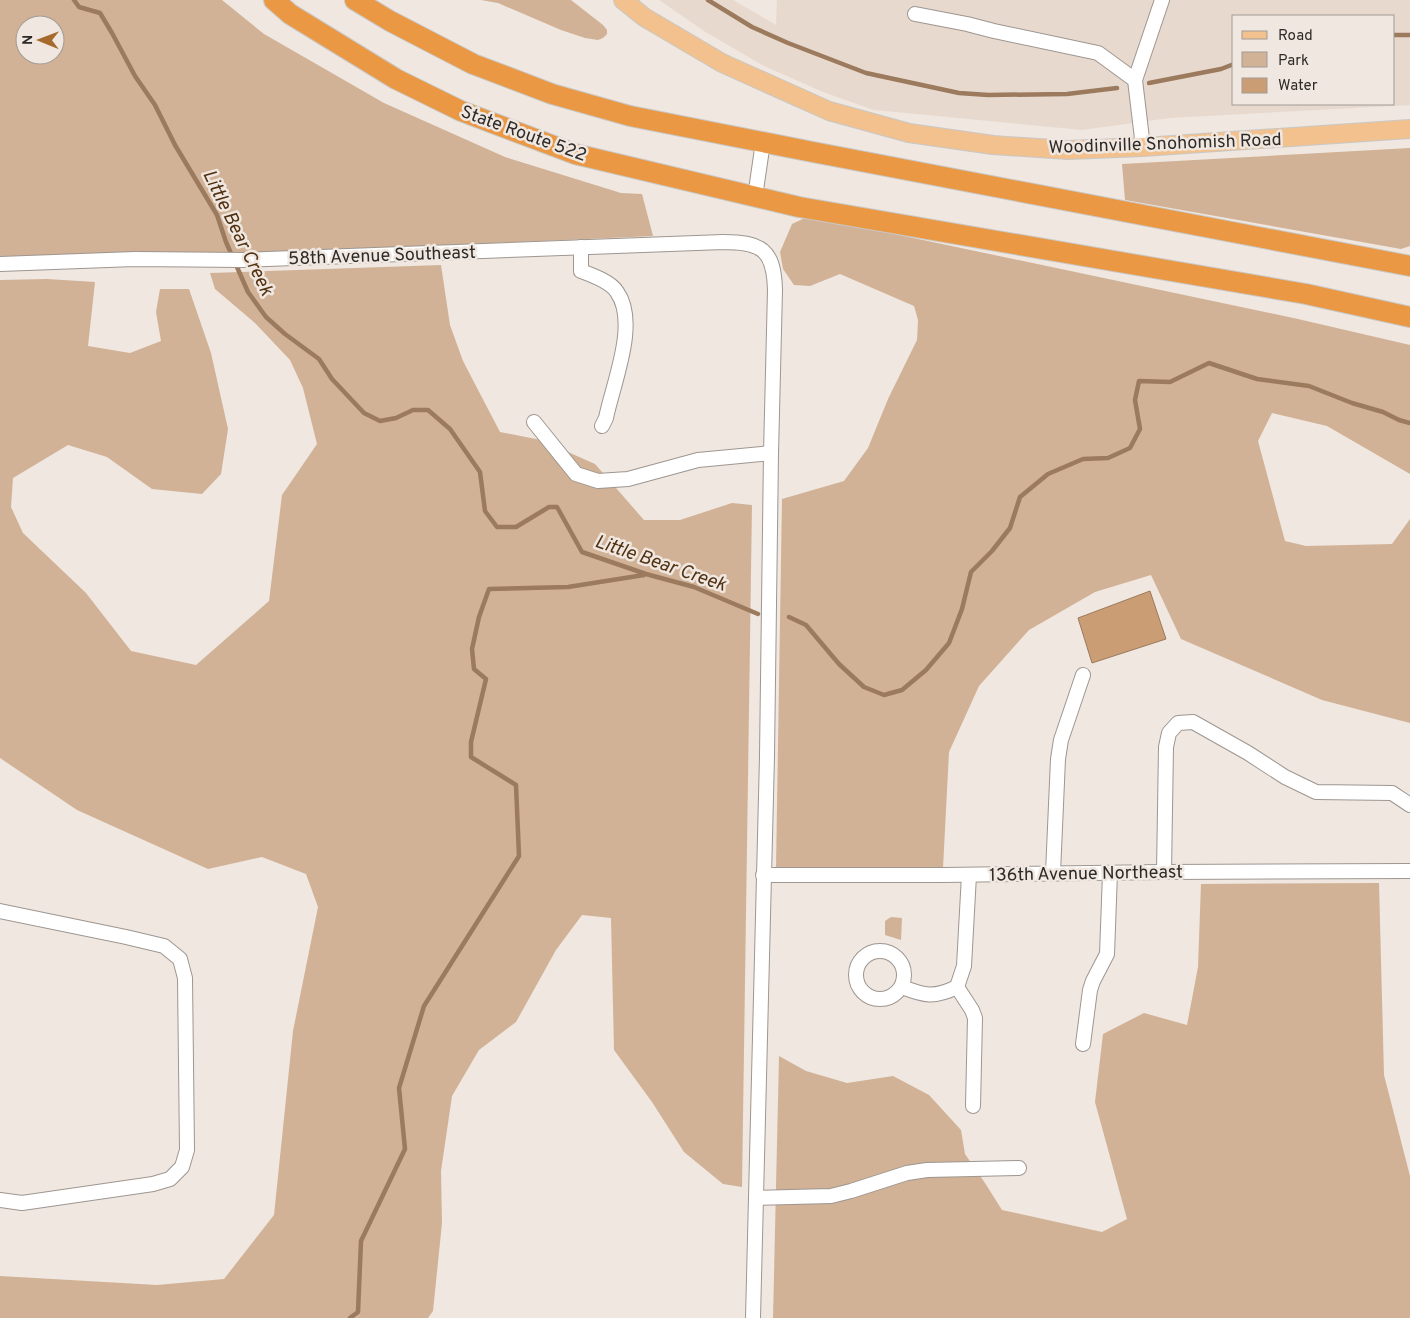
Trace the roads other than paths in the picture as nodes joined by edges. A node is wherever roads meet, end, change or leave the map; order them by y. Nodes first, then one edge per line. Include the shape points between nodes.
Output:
1 (274, 0) edge
2 (355, 0) edge
3 (623, 0) edge
4 (1162, 0) edge
5 (915, 14) dead end
6 (1135, 80) junction
7 (1410, 130) edge
8 (763, 142) junction
9 (1143, 147) junction
10 (755, 197) junction
11 (581, 247) junction
12 (0, 264) edge
13 (1410, 266) edge
14 (1410, 317) edge
15 (534, 422) dead end
16 (602, 426) dead end
17 (771, 453) junction
18 (1083, 675) dead end
19 (1410, 805) edge
20 (1410, 871) edge
21 (1164, 872) junction
22 (1053, 873) junction
23 (1110, 873) junction
24 (763, 875) junction
25 (969, 875) junction
26 (0, 911) edge
27 (902, 987) dead end
28 (957, 987) junction
29 (1083, 1044) dead end
30 (973, 1106) dead end
31 (1019, 1168) dead end
32 (756, 1198) junction
33 (0, 1200) edge
34 (753, 1318) edge

1 - 10 highway, State Route 522 via 290,14 396,79 461,111 575,154
2 - 8 highway via 473,64 552,94 630,116
3 - 9 main road, Woodinville Snohomish Road via 644,18 722,63 838,113 909,133 993,145 1068,150
4 - 6 street
5 - 6 street via 1098,53
6 - 9 street
7 - 9 main road, Woodinville Snohomish Road
8 - 10 street
8 - 13 highway
10 - 14 highway, State Route 522 via 1306,294
11 - 12 street, 58th Avenue Southeast via 243,260 135,259
11 - 16 street via 581,271 601,279 617,291 626,311 625,341
11 - 17 street, 58th Avenue Southeast via 741,242 762,249 771,260 775,275
15 - 17 street via 576,474 598,481 628,480 698,460
17 - 24 street
18 - 22 street via 1061,740 1058,759
19 - 21 street via 1392,793 1316,792 1284,777 1193,722 1178,723 1169,734 1166,747
20 - 21 street, 136th Avenue Northeast
21 - 23 street, 136th Avenue Northeast
22 - 23 street, 136th Avenue Northeast
22 - 25 street, 136th Avenue Northeast
23 - 29 street via 1107,954 1092,981
24 - 25 street, 136th Avenue Northeast
24 - 32 street
25 - 28 street via 964,966
26 - 33 street via 164,946 180,959 185,978 187,1150 182,1167 170,1179 153,1184 22,1202
27 - 28 street via 934,995
28 - 30 street via 975,1018
31 - 32 street via 927,1170 831,1196
32 - 34 street

